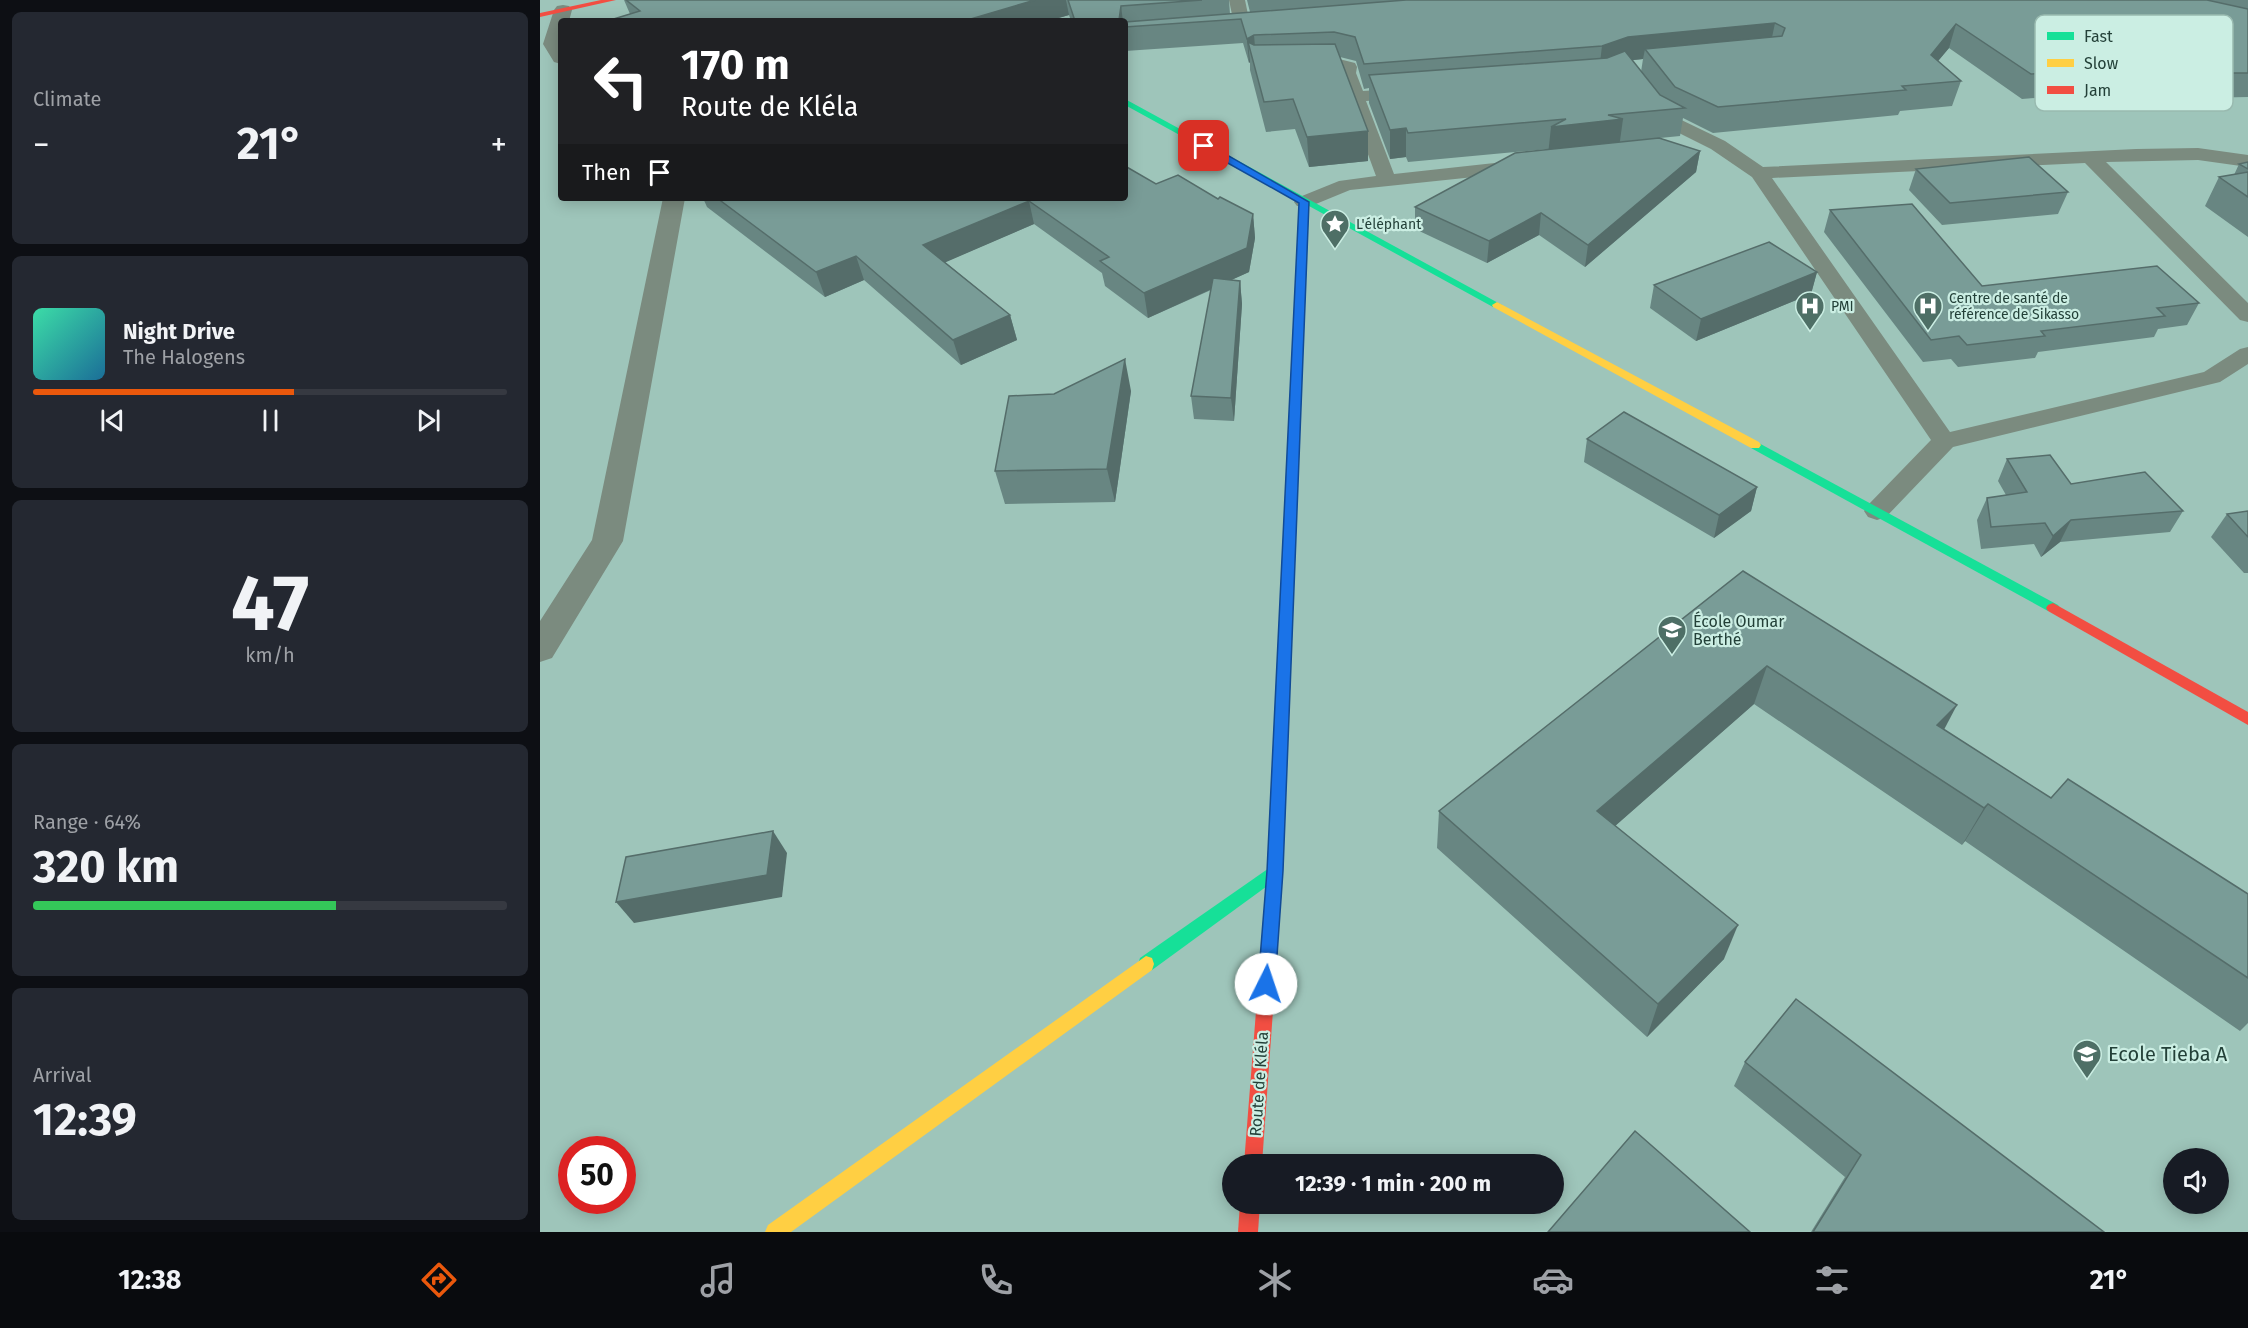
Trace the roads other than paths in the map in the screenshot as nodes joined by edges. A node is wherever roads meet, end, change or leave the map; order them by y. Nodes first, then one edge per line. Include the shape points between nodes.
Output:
1 (612, 0) edge
2 (1237, 0) edge
3 (563, 10) junction
4 (540, 15) edge
5 (561, 18) edge
6 (558, 27) edge
7 (1267, 27) edge
8 (1243, 29) junction
9 (1220, 31) edge
10 (558, 53) edge
11 (1290, 65) edge
12 (1427, 92) edge
13 (1644, 93) edge
14 (1356, 97) junction
15 (1128, 104) edge
16 (1718, 146) junction
17 (1683, 149) edge
18 (2091, 158) junction
19 (2248, 161) edge
20 (1541, 164) edge
21 (1759, 173) junction
22 (1387, 180) junction
23 (673, 201) edge
24 (1304, 202) junction
25 (2248, 315) edge
26 (2248, 354) edge
27 (1944, 441) junction
28 (1877, 511) junction
29 (540, 649) edge
30 (2248, 718) edge
31 (1275, 871) junction
32 (1254, 1154) edge
33 (1249, 1214) edge
34 (775, 1232) edge
35 (1248, 1232) edge

1 - 3 street
2 - 8 lane
3 - 4 street
3 - 5 street
6 - 10 street via 553,44
7 - 8 street
8 - 9 street
11 - 14 lane via 1335,63 1349,67 1347,73
12 - 14 lane
13 - 16 lane via 1663,118
14 - 22 lane
15 - 24 street
16 - 17 lane
16 - 21 lane
18 - 19 lane via 2198,154
18 - 21 lane
18 - 25 lane
20 - 22 lane
21 - 27 lane
22 - 24 lane via 1346,185
23 - 29 street via 607,541
24 - 28 street
24 - 31 street, Route de Kléla
26 - 27 lane via 2212,377
27 - 28 lane
28 - 30 street
31 - 32 street, Route de Kléla
31 - 34 street
33 - 35 street

